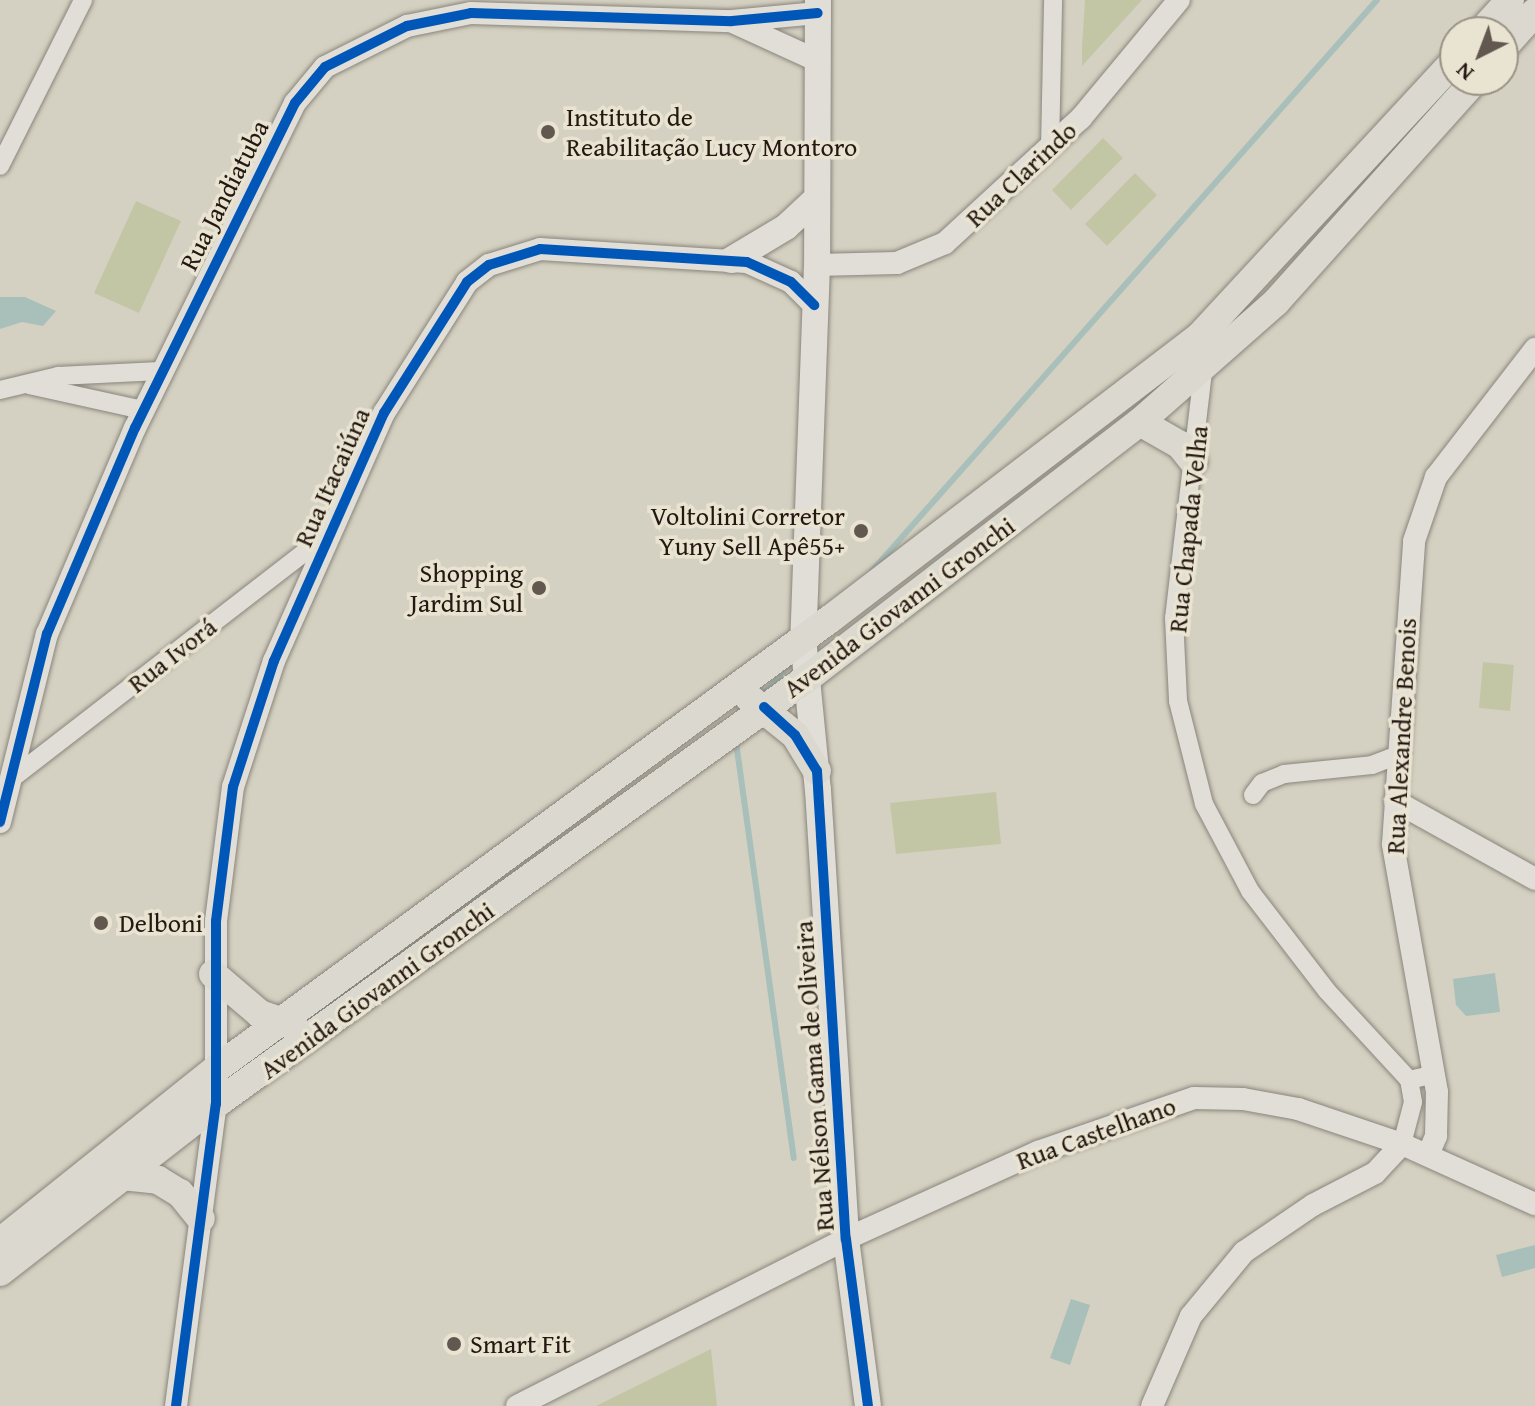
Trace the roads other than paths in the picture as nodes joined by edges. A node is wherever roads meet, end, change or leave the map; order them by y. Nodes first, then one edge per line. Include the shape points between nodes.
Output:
1 (83, 0) edge
2 (1053, 0) edge
3 (1179, 0) edge
4 (1510, 0) edge
5 (818, 7) edge
6 (1535, 12) edge
7 (1496, 16) edge
8 (732, 21) junction
9 (1519, 30) edge
10 (816, 60) junction
11 (1439, 78) edge
12 (1461, 96) edge
13 (1050, 148) junction
14 (0, 166) edge
15 (816, 199) junction
16 (731, 260) junction
17 (817, 265) junction
18 (814, 305) junction
19 (1199, 337) junction
20 (1535, 349) edge
21 (1203, 367) junction
22 (160, 371) junction
23 (29, 385) junction
24 (0, 390) edge
25 (143, 410) junction
26 (1140, 422) junction
27 (1193, 461) junction
28 (333, 530) junction
29 (803, 638) junction
30 (806, 679) junction
31 (730, 689) junction
32 (764, 707) junction
33 (1398, 755) junction
34 (817, 771) junction
35 (10, 780) junction
36 (1253, 795) dead end
37 (1395, 801) junction
38 (0, 822) edge
39 (1535, 879) edge
40 (213, 974) junction
41 (282, 1023) junction
42 (323, 1031) junction
43 (220, 1066) junction
44 (1435, 1074) junction
45 (1409, 1080) junction
46 (216, 1104) junction
47 (1402, 1144) junction
48 (1428, 1155) junction
49 (122, 1176) junction
50 (1535, 1204) edge
51 (201, 1219) junction
52 (846, 1239) junction
53 (0, 1242) edge
54 (0, 1272) edge
55 (176, 1406) edge
56 (517, 1406) edge
57 (868, 1406) edge
58 (1152, 1406) edge

1 - 14 street
2 - 13 street
3 - 13 street, Rua Clarindo
4 - 7 main road
5 - 8 street, Rua Jandiatuba
5 - 10 main road, Rua Nélson Gama de Oliveira
6 - 9 main road
8 - 10 street, Rua Jandiatuba
8 - 22 street, Rua Jandiatuba via 471,13 407,26 325,67 295,103
10 - 15 main road, Rua Nélson Gama de Oliveira
11 - 19 main road, Avenida Giovanni Gronchi
12 - 21 main road, Avenida Giovanni Gronchi via 1312,265
13 - 17 street, Rua Clarindo via 977,218 918,258
15 - 16 main road via 786,227
15 - 17 main road, Rua Nélson Gama de Oliveira
16 - 18 street, Rua Itacaiúna via 777,273
16 - 28 street, Rua Itacaiúna via 540,249 489,265 451,300 384,413
17 - 18 main road, Rua Nélson Gama de Oliveira
18 - 29 main road, Rua Nélson Gama de Oliveira
19 - 21 street, Rua Chapada Velha
19 - 29 main road, Avenida Giovanni Gronchi
20 - 33 street, Rua Alexandre Benois via 1456,446 1425,499 1414,541
21 - 26 main road, Avenida Giovanni Gronchi
21 - 27 street, Rua Chapada Velha
22 - 23 street via 58,376
22 - 25 street, Rua Jandiatuba
23 - 24 street
23 - 25 street
25 - 35 street, Rua Jandiatuba via 47,634
26 - 27 main road via 1180,445
26 - 30 main road, Avenida Giovanni Gronchi
27 - 45 street, Rua Chapada Velha via 1174,618 1178,701 1204,804 1250,891 1327,991
28 - 35 street, Rua Ivorá
28 - 40 street, Rua Itacaiúna via 274,661 233,787
29 - 30 main road, Rua Nélson Gama de Oliveira
29 - 31 main road, Avenida Giovanni Gronchi
30 - 32 main road, Avenida Giovanni Gronchi
30 - 34 main road, Rua Nélson Gama de Oliveira
31 - 32 main road
31 - 41 main road, Avenida Giovanni Gronchi
32 - 34 main road via 795,735
32 - 42 main road, Avenida Giovanni Gronchi
33 - 36 street via 1372,765 1284,774 1262,783
33 - 37 street, Rua Alexandre Benois
34 - 52 main road, Rua Nélson Gama de Oliveira
35 - 38 street, Rua Jandiatuba
37 - 39 street
37 - 44 street, Rua Alexandre Benois via 1394,863
40 - 41 main road via 234,996
40 - 43 street, Rua Itacaiúna
41 - 42 main road
41 - 43 main road, Avenida Giovanni Gronchi
42 - 46 main road, Avenida Giovanni Gronchi
43 - 46 street, Rua Itacaiúna
43 - 53 main road, Avenida Giovanni Gronchi
44 - 45 street
44 - 48 street, Rua Alexandre Benois via 1439,1110
45 - 47 street via 1413,1102
46 - 49 main road, Avenida Giovanni Gronchi
46 - 51 street, Rua Itacaiúna
47 - 48 street, Rua Castelhano
47 - 52 street, Rua Castelhano via 1298,1109 1243,1099 1194,1098 1038,1152
47 - 58 street via 1375,1173 1313,1205 1244,1252 1191,1316
48 - 50 street, Rua Castelhano
49 - 51 main road via 158,1180 180,1193
49 - 54 main road, Avenida Giovanni Gronchi
51 - 55 street, Rua Itacaiúna
52 - 56 street, Rua Castelhano
52 - 57 main road, Rua Nélson Gama de Oliveira

